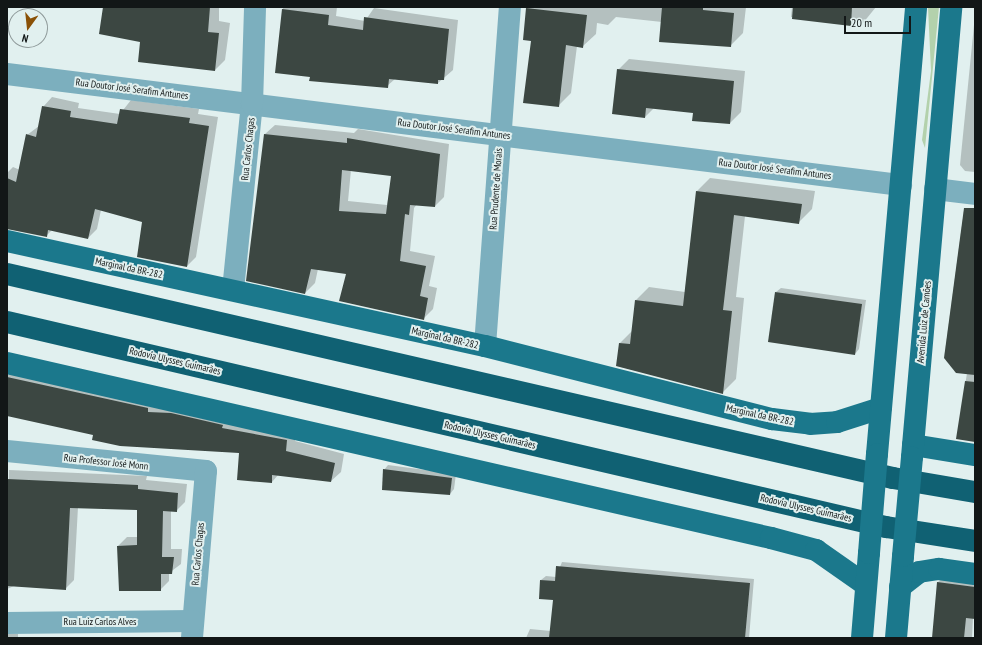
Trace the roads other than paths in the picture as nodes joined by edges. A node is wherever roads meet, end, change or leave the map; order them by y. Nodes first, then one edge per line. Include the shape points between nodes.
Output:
1 (255, 7) edge
2 (510, 7) edge
3 (916, 7) edge
4 (951, 7) edge
5 (7, 74) edge
6 (252, 104) junction
7 (500, 135) junction
8 (901, 185) junction
9 (935, 189) junction
10 (975, 194) edge
11 (7, 242) edge
12 (7, 274) edge
13 (233, 290) junction
14 (7, 322) edge
15 (485, 346) junction
16 (7, 363) edge
17 (881, 408) junction
18 (7, 451) edge
19 (912, 451) junction
20 (975, 455) edge
21 (206, 471) joint
22 (975, 492) edge
23 (975, 541) edge
24 (975, 574) edge
25 (866, 585) junction
26 (900, 587) junction
27 (7, 623) edge
28 (192, 630) edge
29 (862, 638) edge
30 (896, 638) edge

1 - 6 street, Rua Carlos Chagas
2 - 7 street, Rua Prudente de Morais
3 - 8 main road
4 - 9 main road, Avenida Luiz de Camões
5 - 6 street, Rua Doutor José Serafim Antunes
6 - 7 street, Rua Doutor José Serafim Antunes
6 - 13 street, Rua Carlos Chagas
7 - 8 street, Rua Doutor José Serafim Antunes
7 - 15 street, Rua Prudente de Morais
8 - 9 main road
8 - 17 main road
9 - 10 street
9 - 19 main road, Avenida Luiz de Camões
11 - 13 main road, Marginal da BR-282
12 - 22 highway via 893,478
13 - 15 main road, Marginal da BR-282
14 - 23 highway, Rodovia Ulysses Guimarães via 886,527
15 - 17 main road, Marginal da BR-282 via 772,419 810,424 837,422
16 - 25 main road via 771,538 816,550
17 - 25 main road, bridge
18 - 21 street, Rua Professor José Monn
19 - 20 main road
19 - 26 main road, Avenida Luiz de Camões, bridge
21 - 28 street, Rua Carlos Chagas
24 - 26 main road via 939,569 919,572
25 - 29 main road
26 - 30 main road, Avenida Luiz de Camões
27 - 28 street, Rua Luiz Carlos Alves

